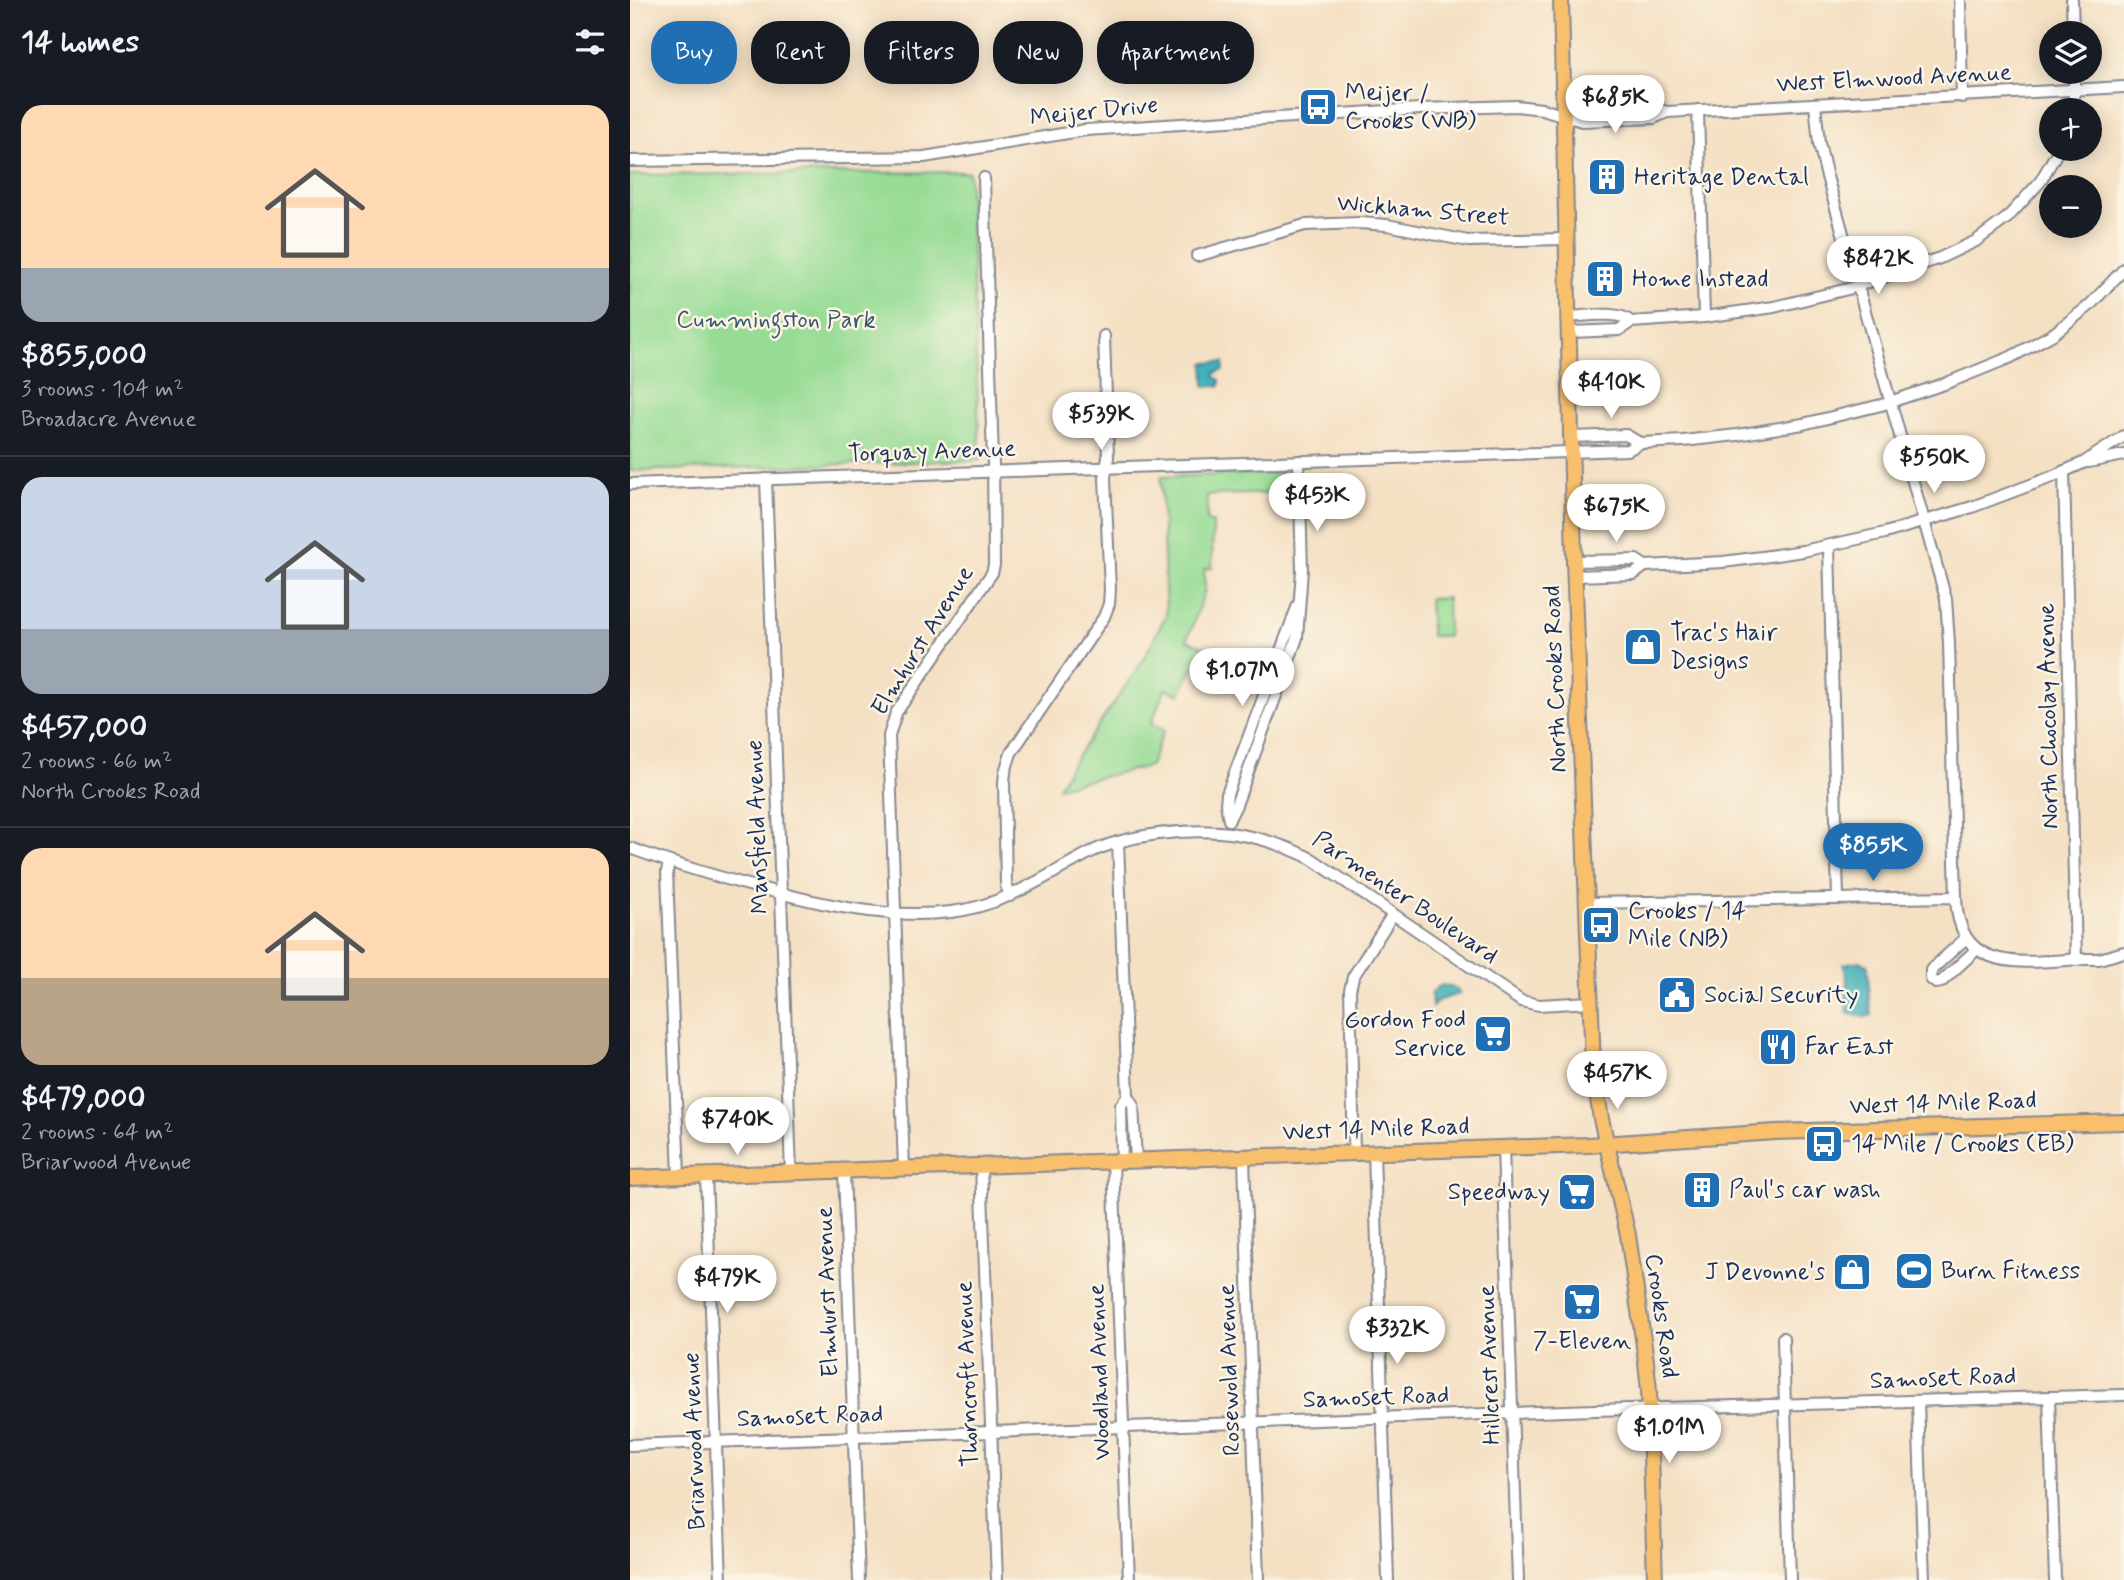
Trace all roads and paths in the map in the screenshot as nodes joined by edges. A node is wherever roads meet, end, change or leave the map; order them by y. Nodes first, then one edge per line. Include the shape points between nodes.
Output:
1 (1560, 0) edge
2 (1959, 0) edge
3 (2072, 0) edge
4 (2073, 21) edge
5 (2075, 84) edge
6 (2124, 88) edge
7 (2075, 90) junction
8 (1962, 97) junction
9 (2075, 98) edge
10 (1815, 104) junction
11 (1698, 110) junction
12 (1562, 114) junction
13 (2051, 161) edge
14 (630, 162) edge
15 (984, 177) dead end
16 (1566, 239) junction
17 (1197, 256) dead end
18 (2124, 269) edge
19 (1858, 286) junction
20 (1569, 317) junction
21 (1704, 317) junction
22 (1631, 322) junction
23 (1570, 332) junction
24 (1104, 336) dead end
25 (1891, 402) junction
26 (2124, 436) edge
27 (1572, 445) junction
28 (2124, 455) edge
29 (1299, 461) junction
30 (2083, 463) junction
31 (1106, 468) junction
32 (992, 471) junction
33 (2064, 471) junction
34 (766, 479) junction
35 (630, 484) edge
36 (1926, 522) junction
37 (1829, 546) junction
38 (1575, 568) junction
39 (1228, 832) junction
40 (1118, 842) junction
41 (630, 848) edge
42 (669, 862) junction
43 (781, 893) junction
44 (1010, 896) junction
45 (1956, 897) junction
46 (1838, 900) junction
47 (1586, 903) junction
48 (894, 912) junction
49 (1393, 914) junction
50 (1966, 938) junction
51 (1976, 950) junction
52 (2124, 952) edge
53 (2076, 960) junction
54 (1591, 1002) junction
55 (2124, 1122) edge
56 (1607, 1144) junction
57 (1503, 1148) junction
58 (1354, 1153) junction
59 (1374, 1153) junction
60 (1244, 1158) junction
61 (1124, 1161) junction
62 (981, 1166) junction
63 (904, 1169) junction
64 (844, 1171) junction
65 (790, 1173) junction
66 (706, 1175) junction
67 (679, 1177) junction
68 (630, 1178) edge
69 (1783, 1338) dead end
70 (2124, 1395) edge
71 (2049, 1397) junction
72 (1918, 1401) junction
73 (1785, 1405) junction
74 (1649, 1409) junction
75 (1512, 1414) junction
76 (1383, 1419) junction
77 (1253, 1424) junction
78 (1123, 1427) junction
79 (992, 1432) junction
80 (854, 1437) junction
81 (716, 1442) junction
82 (630, 1445) edge
83 (721, 1580) edge
84 (859, 1580) edge
85 (997, 1580) edge
86 (1129, 1580) edge
87 (1258, 1580) edge
88 (1388, 1580) edge
89 (1518, 1580) edge
90 (1655, 1580) edge
91 (1790, 1580) edge
92 (1924, 1580) edge
93 (2055, 1580) edge

1 - 12 main road, North Crooks Road
2 - 8 street
3 - 4 street
5 - 7 street
6 - 7 street, West Elmwood Avenue
7 - 8 street, West Elmwood Avenue
7 - 9 street
8 - 10 street, West Elmwood Avenue
10 - 11 street, West Elmwood Avenue
10 - 19 street via 1821,155
11 - 12 street, West Elmwood Avenue via 1667,112 1655,107
11 - 21 street
12 - 14 street, Meijer Drive via 1516,106 1420,109 1086,130 924,157
12 - 16 main road, North Crooks Road
13 - 19 street via 2032,192 1976,241
15 - 32 street, Elmhurst Avenue
16 - 17 street, Wickham Street via 1468,241 1387,225 1305,225
16 - 20 main road, North Crooks Road
18 - 25 street, Torquay Avenue via 2075,318 2032,347
19 - 21 street via 1774,307
19 - 25 street
20 - 22 street via 1619,315
20 - 23 main road, North Crooks Road
21 - 22 street
22 - 23 street via 1619,330
23 - 27 main road, North Crooks Road
24 - 31 street
25 - 27 street, Torquay Avenue via 1831,418 1737,435 1640,443 1628,450
25 - 36 street
26 - 30 street
27 - 29 street, Torquay Avenue
27 - 38 main road, North Crooks Road
28 - 30 street
29 - 31 street, Torquay Avenue
29 - 39 street via 1302,570 1297,638
30 - 33 street
31 - 32 street, Torquay Avenue
31 - 44 street via 1109,604 1012,753 1005,772 1006,885
32 - 34 street, Torquay Avenue
32 - 48 street, Elmhurst Avenue via 992,573 890,728
33 - 36 street
33 - 53 street, North Chocolay Avenue
34 - 35 street, Torquay Avenue
34 - 43 street, Mansfield Avenue
36 - 37 street
36 - 45 street via 1948,611
37 - 38 street via 1723,562 1645,566 1634,574
37 - 46 street
38 - 47 main road, North Crooks Road
39 - 40 street, Parmenter Boulevard via 1185,831
39 - 49 street, Parmenter Boulevard via 1304,854
40 - 44 street, Parmenter Boulevard
40 - 61 street, Woodland Avenue via 1128,1096 1133,1104
41 - 42 street, Parmenter Boulevard
42 - 43 street, Parmenter Boulevard
42 - 67 street
43 - 48 street, Parmenter Boulevard
43 - 65 street, Mansfield Avenue
44 - 48 street, Parmenter Boulevard via 962,911
45 - 46 street
45 - 50 street
46 - 47 street
47 - 54 main road, North Crooks Road
48 - 63 street, Elmhurst Avenue
49 - 54 street, Parmenter Boulevard via 1521,1001 1539,1005
49 - 58 street via 1353,977 1350,990
50 - 51 street
50 - 51 street via 1931,970 1931,979 1941,982
51 - 53 street via 2009,961
52 - 53 street
54 - 56 main road, North Crooks Road via 1593,1068
55 - 56 main road, West 14 Mile Road via 1775,1132
56 - 57 main road, West 14 Mile Road
56 - 74 main road, Crooks Road via 1628,1235
57 - 59 main road, West 14 Mile Road
57 - 75 street, Hillcrest Avenue
58 - 59 main road, West 14 Mile Road
58 - 60 main road, West 14 Mile Road
59 - 76 street
60 - 61 main road, West 14 Mile Road
60 - 77 street, Rosewold Avenue
61 - 62 main road, West 14 Mile Road
61 - 78 street, Woodland Avenue
62 - 63 main road, West 14 Mile Road
62 - 79 street, Thorncroft Avenue
63 - 64 main road, West 14 Mile Road
64 - 65 main road, West 14 Mile Road
64 - 80 street, Elmhurst Avenue
65 - 66 main road, West 14 Mile Road
66 - 67 main road, West 14 Mile Road
66 - 81 street, Briarwood Avenue
67 - 68 main road, West 14 Mile Road
69 - 73 street
70 - 71 street, Samoset Road
71 - 72 street, Samoset Road
71 - 93 street
72 - 73 street, Samoset Road
72 - 92 street
73 - 74 street, Samoset Road
73 - 91 street
74 - 75 street, Samoset Road
74 - 90 main road, Crooks Road
75 - 76 street, Samoset Road
75 - 89 street, Hillcrest Avenue
76 - 77 street, Samoset Road
76 - 88 street
77 - 78 street, Samoset Road
77 - 87 street, Rosewold Avenue
78 - 79 street, Samoset Road
78 - 86 street, Woodland Avenue
79 - 80 street, Samoset Road
79 - 85 street, Thorncroft Avenue
80 - 81 street, Samoset Road
80 - 84 street, Elmhurst Avenue
81 - 82 street, Samoset Road
81 - 83 street, Briarwood Avenue

